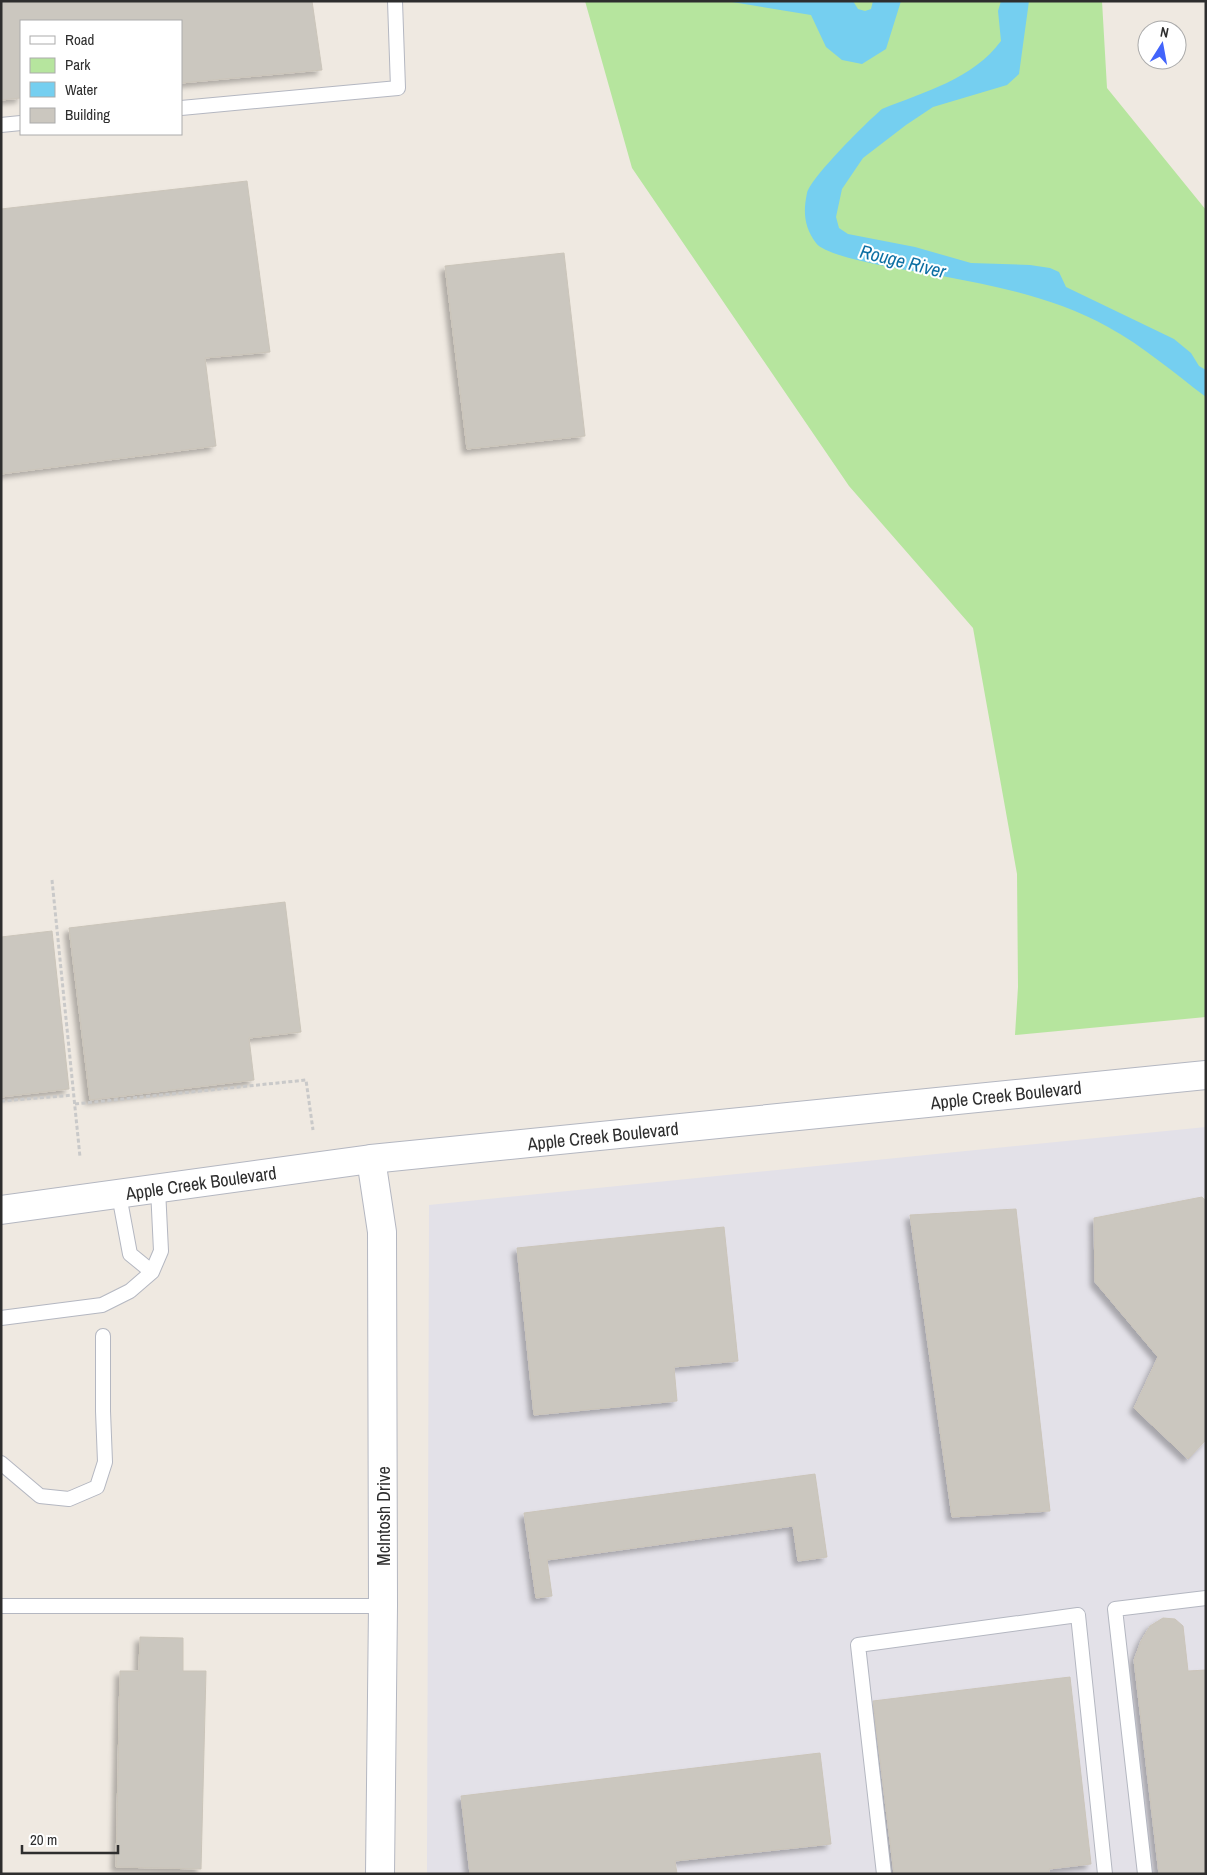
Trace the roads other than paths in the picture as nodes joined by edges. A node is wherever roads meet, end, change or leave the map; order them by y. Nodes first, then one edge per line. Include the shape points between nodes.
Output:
1 (395, 1) edge
2 (182, 108) edge
3 (20, 123) edge
4 (1, 125) edge
5 (1206, 1075) edge
6 (371, 1159) junction
7 (158, 1189) junction
8 (119, 1195) junction
9 (1, 1210) edge
10 (152, 1272) junction
11 (1, 1318) edge
12 (103, 1336) dead end
13 (1, 1463) edge
14 (1206, 1598) edge
15 (1, 1606) edge
16 (384, 1606) junction
17 (380, 1874) edge
18 (884, 1874) edge
19 (1106, 1874) edge
20 (1145, 1874) edge

1 - 2 lane via 398,88
3 - 4 lane
5 - 6 main road, Apple Creek Boulevard
6 - 7 main road, Apple Creek Boulevard
6 - 16 main road, McIntosh Drive via 382,1232
7 - 8 main road, Apple Creek Boulevard
7 - 10 lane via 161,1251
8 - 9 main road, Apple Creek Boulevard
8 - 10 lane via 130,1254
10 - 11 lane via 130,1291 102,1305
12 - 13 lane via 105,1462 97,1487 69,1499 40,1496
14 - 20 lane via 1115,1609
15 - 16 lane
16 - 17 main road, McIntosh Drive
18 - 19 lane via 858,1645 1078,1615

